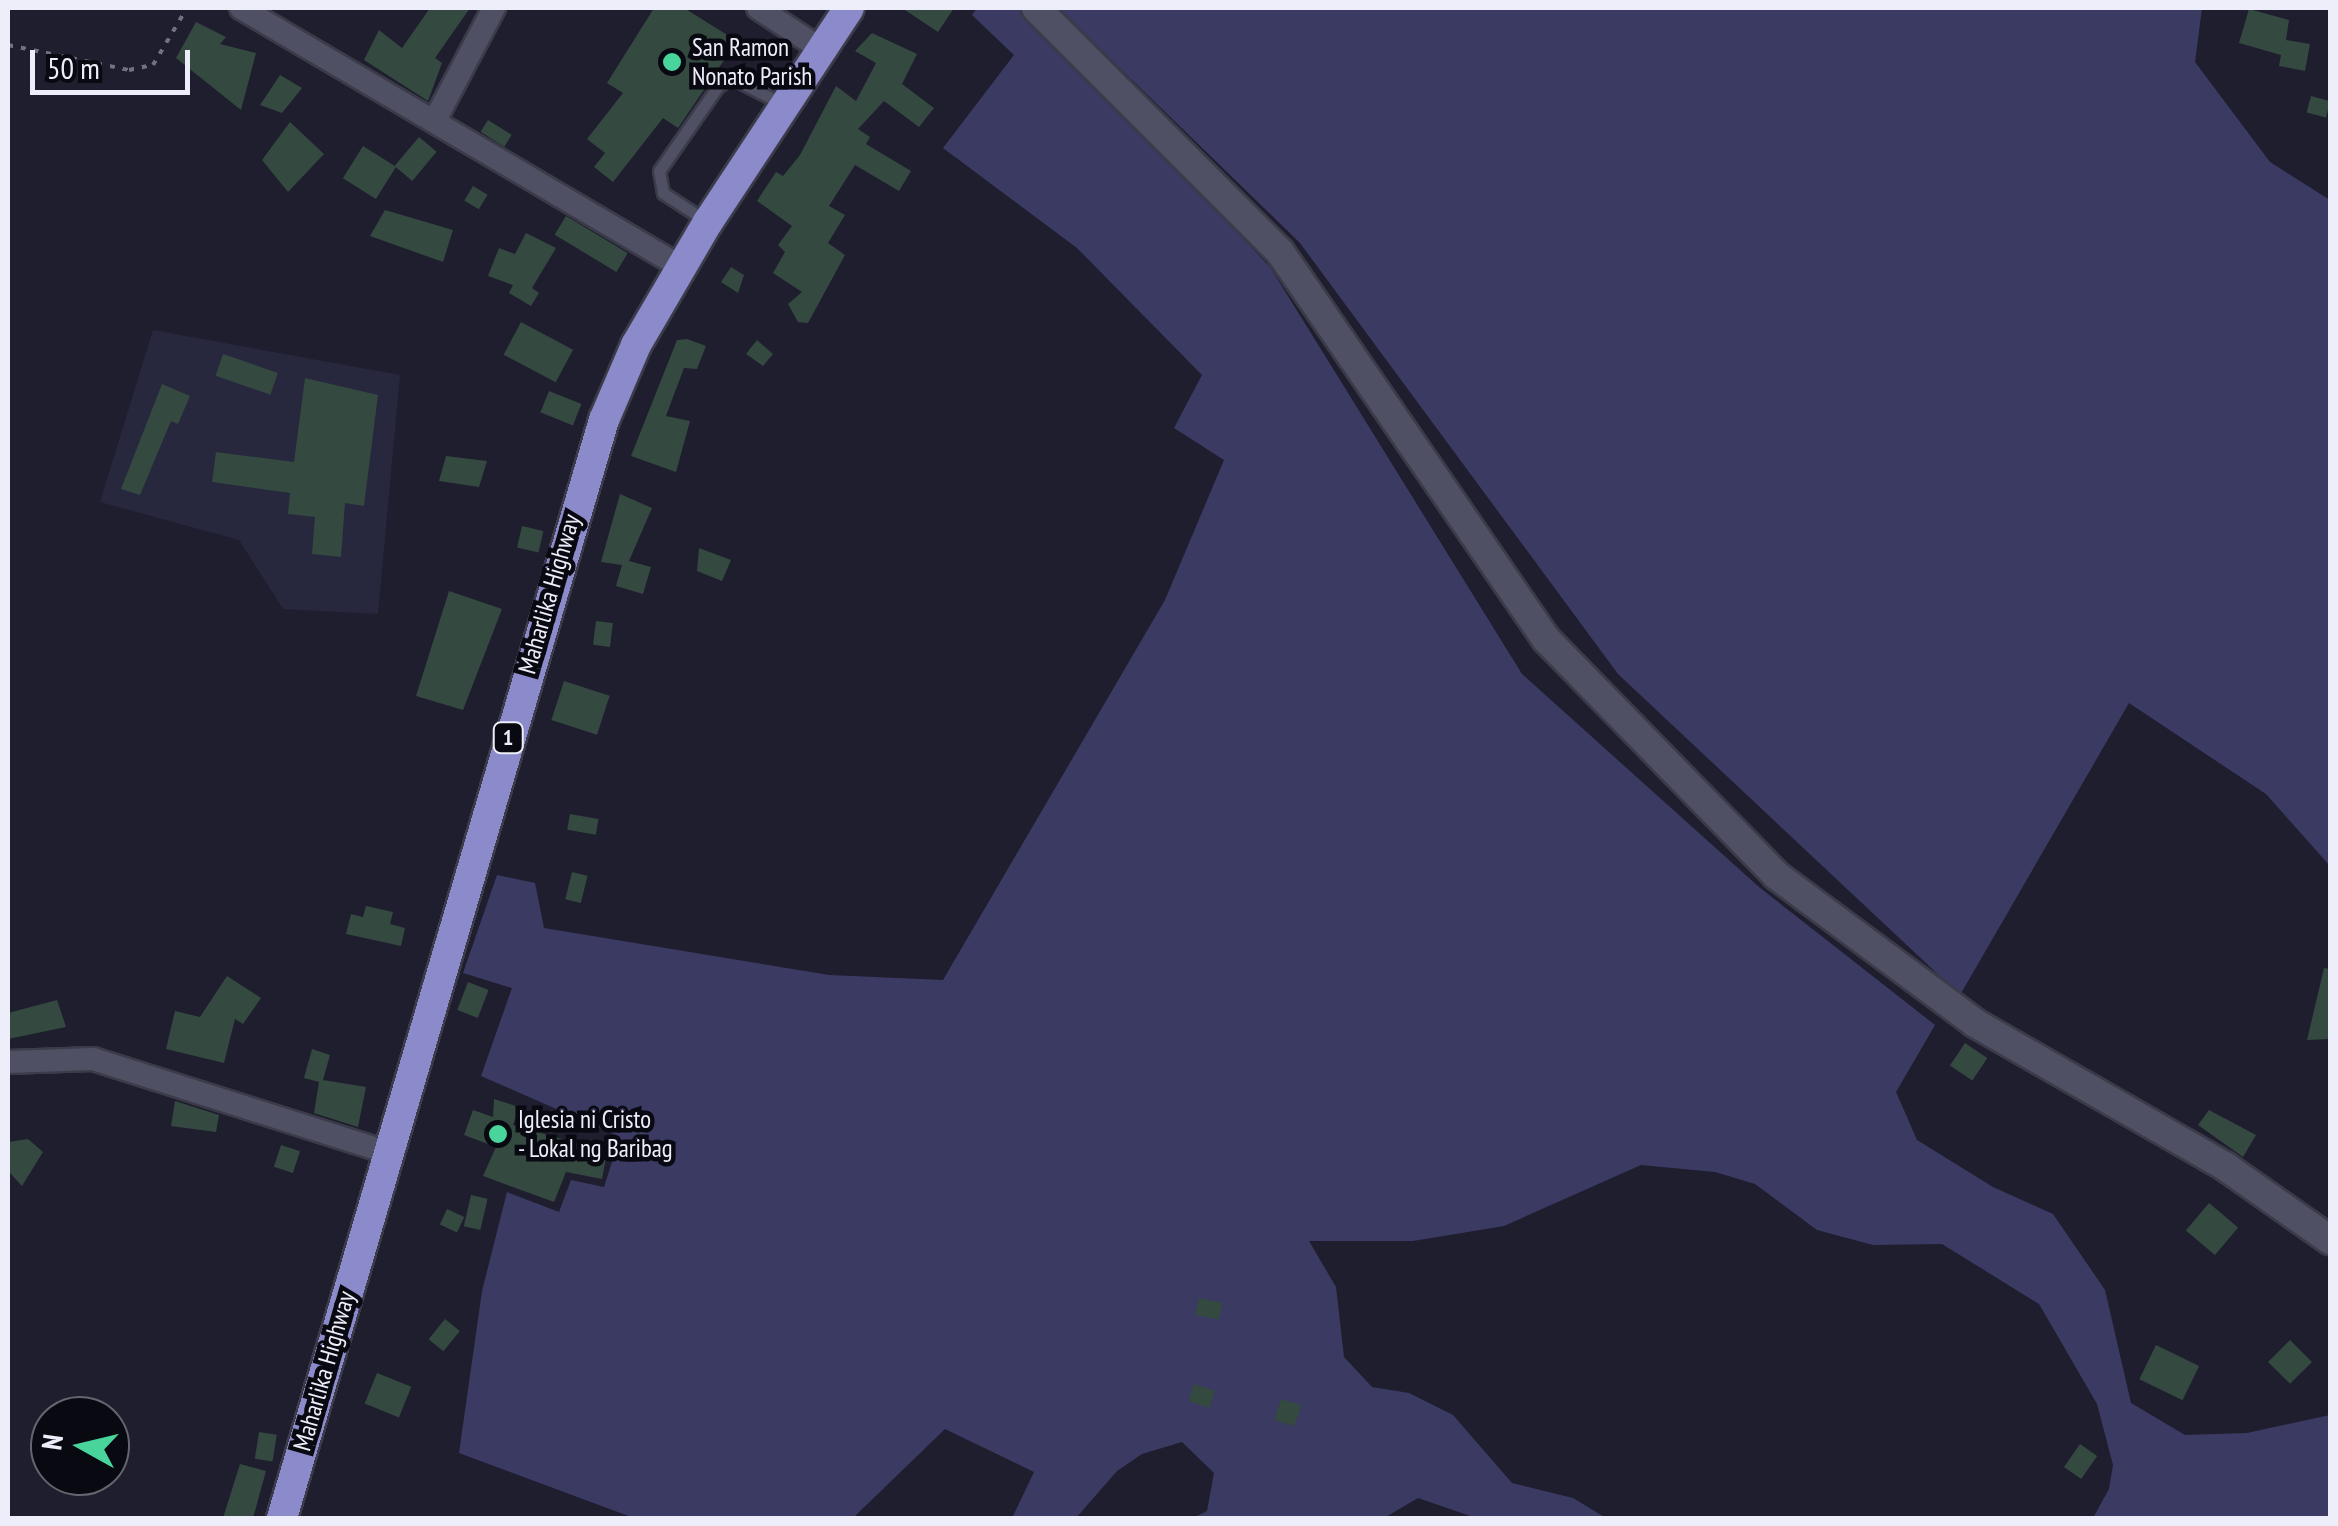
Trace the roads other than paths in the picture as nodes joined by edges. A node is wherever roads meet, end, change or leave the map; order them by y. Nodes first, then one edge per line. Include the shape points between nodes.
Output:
1 (241, 8) edge
2 (494, 8) edge
3 (758, 8) edge
4 (850, 8) edge
5 (1036, 8) edge
6 (821, 49) junction
7 (785, 106) junction
8 (435, 120) junction
9 (708, 222) junction
10 (681, 267) junction
11 (8, 1062) edge
12 (388, 1153) junction
13 (2330, 1240) edge
14 (282, 1518) edge

1 - 8 street
2 - 8 street
3 - 6 street
4 - 6 highway, Maharlika Highway / 1
5 - 13 street via 1280,252 1546,639 1776,876 1976,1024 2226,1167
6 - 7 highway, Maharlika Highway / 1
7 - 9 highway, Maharlika Highway / 1
7 - 9 lane via 732,78 718,86 659,171 663,194
8 - 10 street
9 - 10 highway, Maharlika Highway / 1
10 - 12 highway, Maharlika Highway / 1 via 636,346 592,453
11 - 12 street via 93,1059
12 - 14 highway, Maharlika Highway / 1

